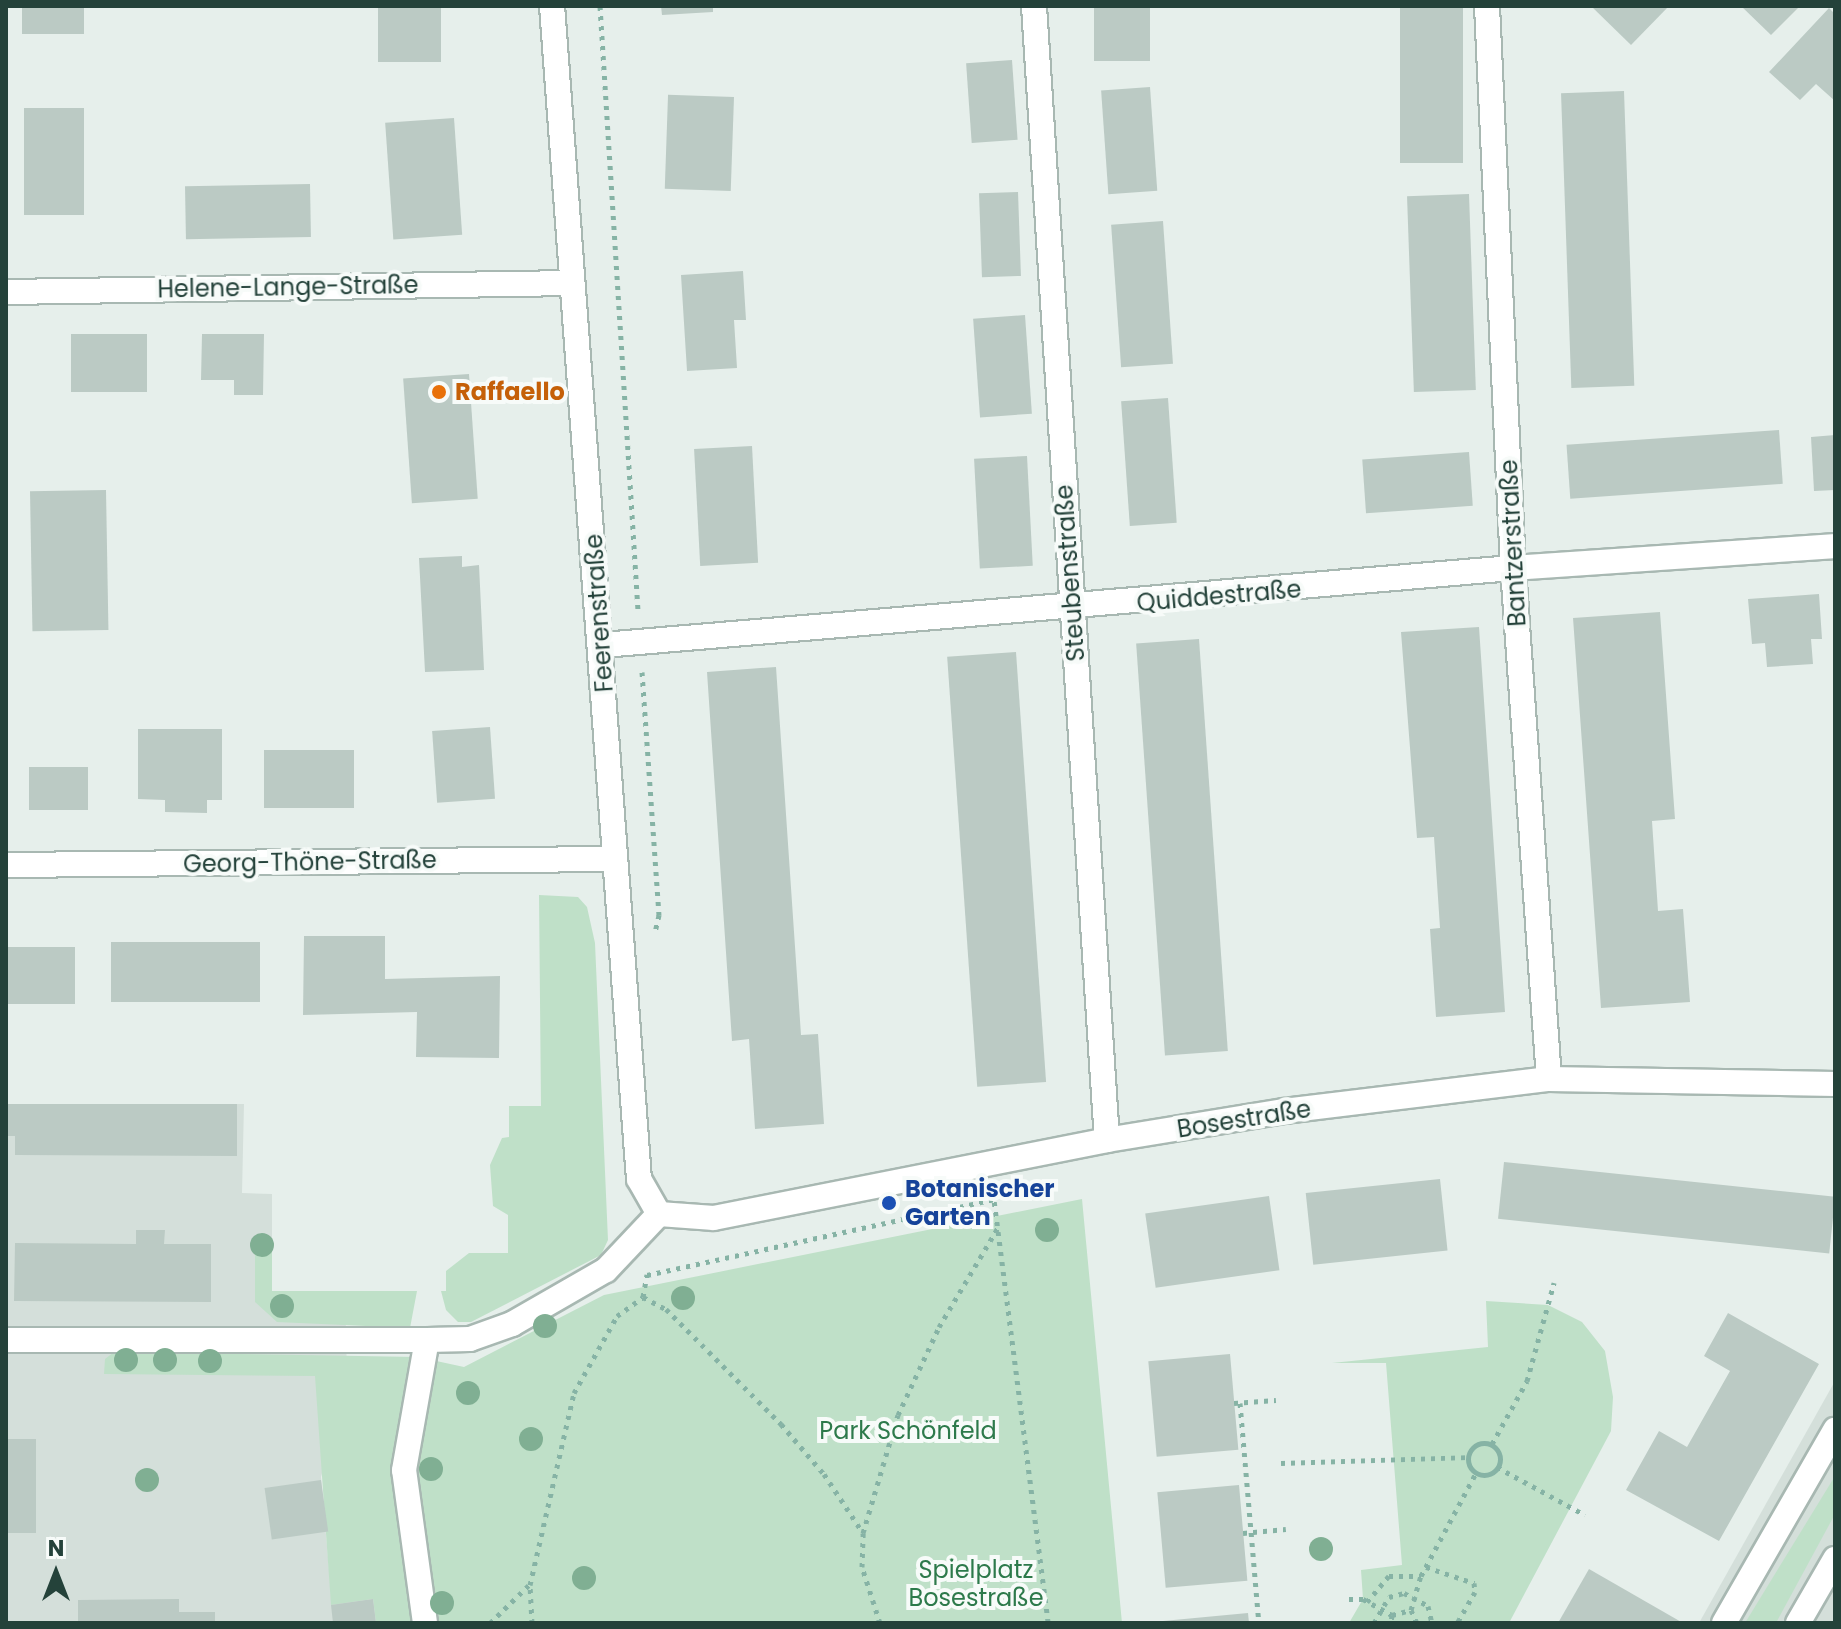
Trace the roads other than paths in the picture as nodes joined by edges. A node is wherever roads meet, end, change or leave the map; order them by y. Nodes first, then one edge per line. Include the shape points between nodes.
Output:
1 (552, 6) edge
2 (1034, 6) edge
3 (1487, 6) edge
4 (570, 283) junction
5 (6, 292) edge
6 (1835, 546) edge
7 (1513, 568) junction
8 (1072, 608) junction
9 (603, 645) junction
10 (613, 859) junction
11 (6, 865) edge
12 (1549, 1079) junction
13 (1835, 1084) edge
14 (1107, 1140) junction
15 (659, 1214) junction
16 (6, 1340) edge
17 (427, 1340) junction
18 (1835, 1430) edge
19 (1835, 1559) edge
20 (425, 1623) edge
21 (1724, 1623) edge
22 (1798, 1623) edge

1 - 4 street, Feerenstraße
2 - 8 street, Steubenstraße
3 - 7 street, Bantzerstraße
4 - 5 street, Helene-Lange-Straße
4 - 9 street, Feerenstraße
6 - 7 street, Quiddestraße
7 - 8 street, Quiddestraße
7 - 12 street, Bantzerstraße
8 - 9 street, Quiddestraße
8 - 14 street, Steubenstraße
9 - 10 street, Feerenstraße
10 - 11 street, Georg-Thöne-Straße
10 - 15 street, Feerenstraße via 639,1179
12 - 13 street, Bosestraße
12 - 14 street, Bosestraße via 1284,1111
14 - 15 street, Bosestraße via 714,1218
15 - 17 street via 606,1270 512,1324 470,1339
16 - 17 street
17 - 20 street via 404,1470
18 - 21 street
19 - 22 street

